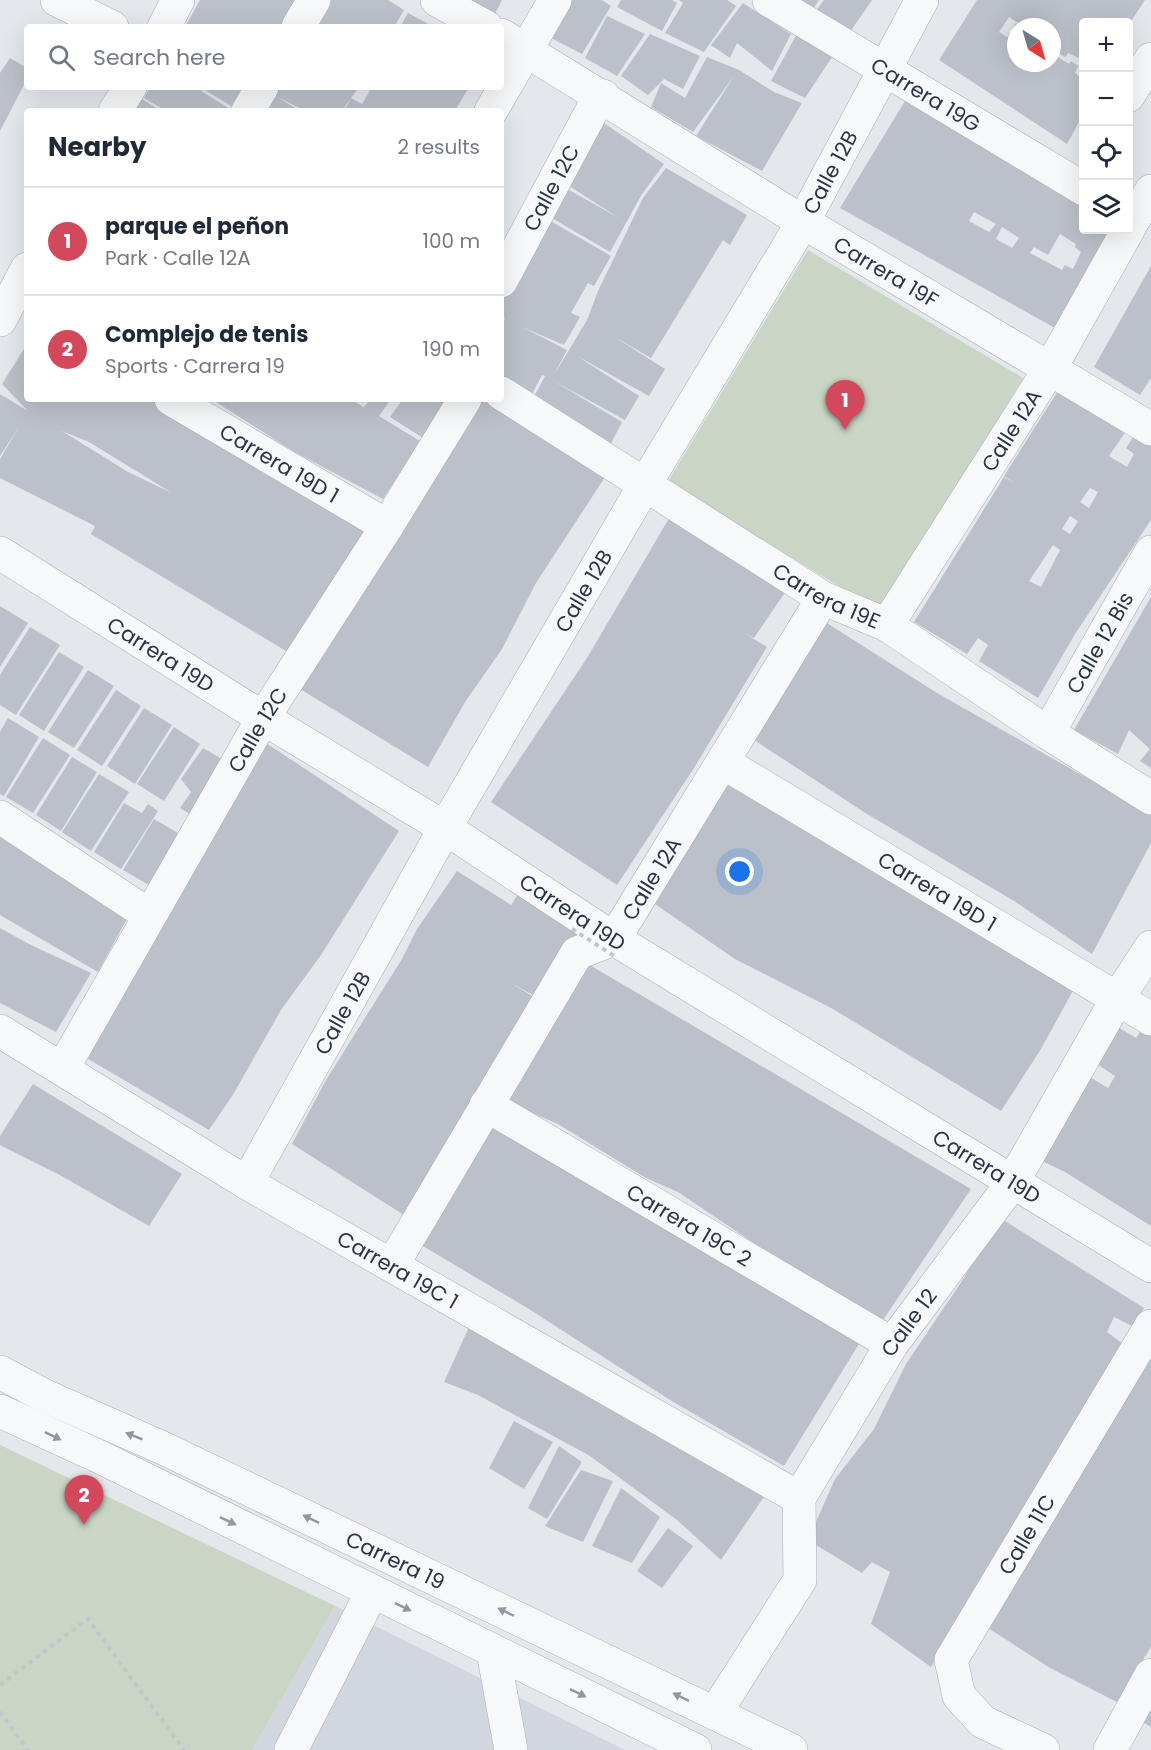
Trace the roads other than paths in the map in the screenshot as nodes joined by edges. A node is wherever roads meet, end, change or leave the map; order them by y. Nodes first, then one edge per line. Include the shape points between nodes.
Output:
1 (57, 0) edge
2 (178, 0) edge
3 (314, 0) edge
4 (437, 0) edge
5 (555, 0) edge
6 (769, 0) edge
7 (922, 0) edge
8 (106, 24) edge
9 (166, 24) edge
10 (300, 24) edge
11 (481, 24) edge
12 (514, 42) edge
13 (1151, 59) edge
14 (884, 67) junction
15 (504, 72) edge
16 (1133, 88) edge
17 (128, 90) edge
18 (260, 90) edge
19 (498, 90) edge
20 (603, 96) junction
21 (117, 108) edge
22 (250, 108) edge
23 (492, 108) edge
24 (1079, 179) edge
25 (1134, 216) edge
26 (803, 222) junction
27 (504, 275) edge
28 (24, 278) edge
29 (12, 313) edge
30 (1051, 367) junction
31 (504, 395) edge
32 (176, 402) edge
33 (463, 402) edge
34 (1151, 429) edge
35 (644, 486) junction
36 (387, 526) junction
37 (1151, 552) edge
38 (0, 553) edge
39 (824, 598) junction
40 (887, 625) junction
41 (263, 718) junction
42 (1048, 733) junction
43 (724, 763) junction
44 (1151, 798) edge
45 (0, 817) edge
46 (445, 828) junction
47 (149, 915) junction
48 (1151, 947) edge
49 (615, 948) junction
50 (1117, 999) junction
51 (1151, 1019) edge
52 (0, 1031) edge
53 (63, 1068) junction
54 (486, 1105) junction
55 (247, 1183) junction
56 (1012, 1183) junction
57 (393, 1264) junction
58 (1151, 1266) edge
59 (1151, 1326) edge
60 (892, 1344) junction
61 (0, 1372) edge
62 (0, 1411) edge
63 (799, 1498) junction
64 (372, 1592) junction
65 (493, 1651) junction
66 (1151, 1675) edge
67 (715, 1713) junction
68 (291, 1750) edge
69 (511, 1750) edge
70 (694, 1750) edge
71 (791, 1750) edge
72 (1043, 1750) edge
73 (1110, 1750) edge

1 - 8 street
2 - 9 street
3 - 10 street
4 - 11 street
5 - 12 street
6 - 14 street, Carrera 19G
7 - 14 street, Calle 12B
12 - 15 street
12 - 20 street, Carrera 19F
13 - 16 street
14 - 24 street, Carrera 19G
14 - 26 street, Calle 12B
17 - 21 street
18 - 22 street
19 - 23 street
20 - 26 street, Carrera 19F
20 - 27 street, Calle 12C
25 - 30 street, Calle 12A
26 - 30 street, Carrera 19F
26 - 35 street, Calle 12B
28 - 29 street
30 - 34 street, Carrera 19F
30 - 40 street, Calle 12A
31 - 35 street, Carrera 19E
32 - 36 street, Carrera 19D 1
33 - 36 street, Calle 12C
35 - 39 street, Carrera 19E
35 - 46 street, Calle 12B
36 - 41 street, Calle 12C
37 - 42 street, Calle 12 Bis
38 - 41 street, Carrera 19D
39 - 40 street, Carrera 19E
39 - 43 street, Calle 12A
40 - 42 street, Carrera 19E
41 - 46 street, Carrera 19D
41 - 47 street, Calle 12C
42 - 44 street, Carrera 19E
43 - 49 street, Calle 12A
43 - 50 street, Carrera 19D 1
45 - 47 street
46 - 49 street, Carrera 19D
46 - 55 street, Calle 12B
47 - 53 street, Calle 12C
48 - 50 street, Calle 12
49 - 54 street, Calle 12A via 577,953
49 - 56 street, Carrera 19D
50 - 51 street, Carrera 19D 1
50 - 56 street, Calle 12
52 - 53 street, Carrera 19C 1
53 - 55 street, Carrera 19C 1
54 - 57 street, Calle 12A
54 - 60 street, Carrera 19C 2
55 - 57 street, Carrera 19C 1
56 - 58 street, Carrera 19D
56 - 60 street, Calle 12
57 - 63 street, Carrera 19C 1
59 - 72 street, Calle 11C via 951,1660 960,1696 983,1722
60 - 63 street, Calle 12
67 -> 61 street, Carrera 19
62 -> 64 street
63 - 67 street via 800,1580
64 -> 65 street
64 - 68 street
65 - 69 street
65 -> 70 street
66 - 73 street
67 - 71 street, Carrera 19

